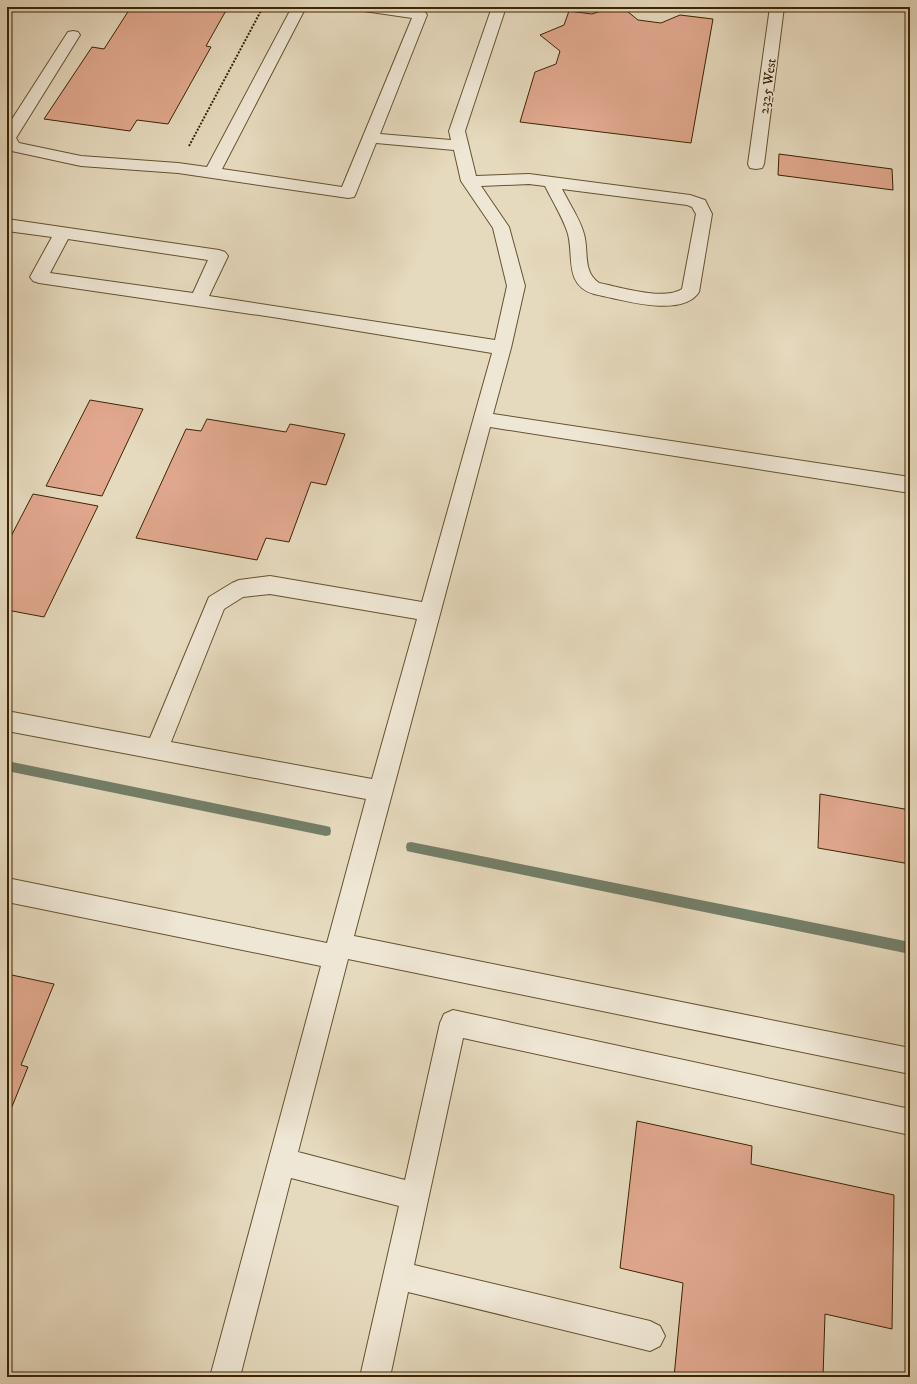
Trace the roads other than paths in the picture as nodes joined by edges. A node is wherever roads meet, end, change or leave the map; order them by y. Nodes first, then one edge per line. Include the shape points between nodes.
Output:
1 (299, 7) edge
2 (364, 7) edge
3 (498, 7) edge
4 (777, 7) edge
5 (73, 35) dead end
6 (370, 138) junction
7 (461, 146) junction
8 (756, 164) dead end
9 (212, 173) junction
10 (469, 181) junction
11 (551, 182) junction
12 (7, 225) edge
13 (63, 233) junction
14 (198, 301) junction
15 (502, 348) junction
16 (482, 419) junction
17 (910, 485) edge
18 (430, 612) junction
19 (7, 721) edge
20 (157, 749) junction
21 (380, 791) junction
22 (7, 890) edge
23 (338, 951) junction
24 (910, 1061) edge
25 (910, 1122) edge
26 (282, 1162) junction
27 (414, 1196) junction
28 (398, 1275) junction
29 (650, 1336) dead end
30 (225, 1377) edge
31 (375, 1377) edge

1 - 9 lane
2 - 6 lane via 420,15
3 - 7 lane via 457,131
4 - 8 lane, 2325 West
5 - 9 lane via 8,138 13,147 81,162
6 - 7 lane
6 - 9 lane via 348,193
7 - 10 lane
10 - 11 lane via 529,179
10 - 15 lane via 501,227 516,286
11 - 11 lane via 690,200 699,204 704,214 690,292 679,299 659,300 594,288 584,281 576,234
12 - 13 lane
13 - 14 lane via 219,256
13 - 14 lane via 39,277
14 - 15 lane
15 - 16 lane
16 - 17 lane
16 - 18 lane
18 - 20 lane via 270,584 239,589 216,603
18 - 21 lane
19 - 20 lane
20 - 21 lane
21 - 23 lane
22 - 23 lane
23 - 24 lane
23 - 26 lane
25 - 27 lane via 453,1023
26 - 27 lane
26 - 30 lane
27 - 28 lane
28 - 29 lane
28 - 31 lane

